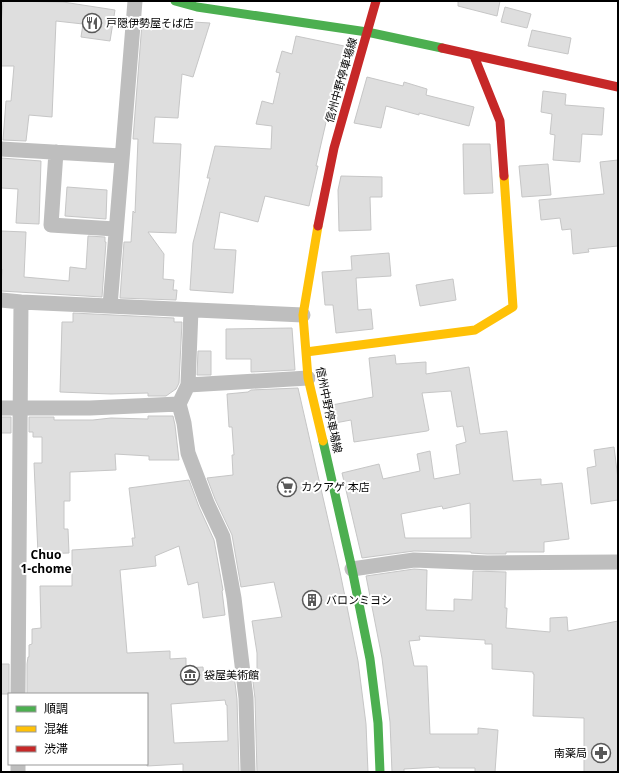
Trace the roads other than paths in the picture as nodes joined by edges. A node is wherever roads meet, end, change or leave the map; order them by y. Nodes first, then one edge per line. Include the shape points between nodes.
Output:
1 (135, 1) edge
2 (175, 1) edge
3 (376, 1) edge
4 (367, 32) junction
5 (474, 56) junction
6 (617, 83) edge
7 (1, 149) edge
8 (56, 152) junction
9 (121, 156) junction
10 (115, 229) junction
11 (1, 300) edge
12 (21, 302) junction
13 (110, 306) junction
14 (190, 310) junction
15 (303, 315) junction
16 (306, 352) junction
17 (308, 378) junction
18 (188, 385) junction
19 (179, 404) junction
20 (1, 408) edge
21 (20, 409) junction
22 (618, 562) edge
23 (352, 568) junction
24 (18, 693) edge
25 (248, 772) edge
26 (380, 772) edge

1 - 9 street
2 - 4 main road, 信州中野停車場線 via 197,7
3 - 4 main road, 信州中野停車場線
4 - 5 main road
4 - 15 main road, 信州中野停車場線 via 334,148
5 - 6 main road
5 - 16 main road via 500,121 513,307 475,330
7 - 8 street
8 - 9 street
8 - 10 street via 51,225
9 - 10 street
10 - 13 street
11 - 12 street
12 - 13 street
12 - 21 street
13 - 14 street
14 - 15 street
14 - 18 street
15 - 16 main road, 信州中野停車場線
16 - 17 main road, 信州中野停車場線
17 - 18 street
17 - 23 main road, 信州中野停車場線
18 - 19 street
19 - 21 street
19 - 25 street via 188,453 223,537 234,598 246,698
20 - 21 street
21 - 24 street
22 - 23 street via 487,563 414,560
23 - 26 main road, 信州中野停車場線 via 370,658 378,723

